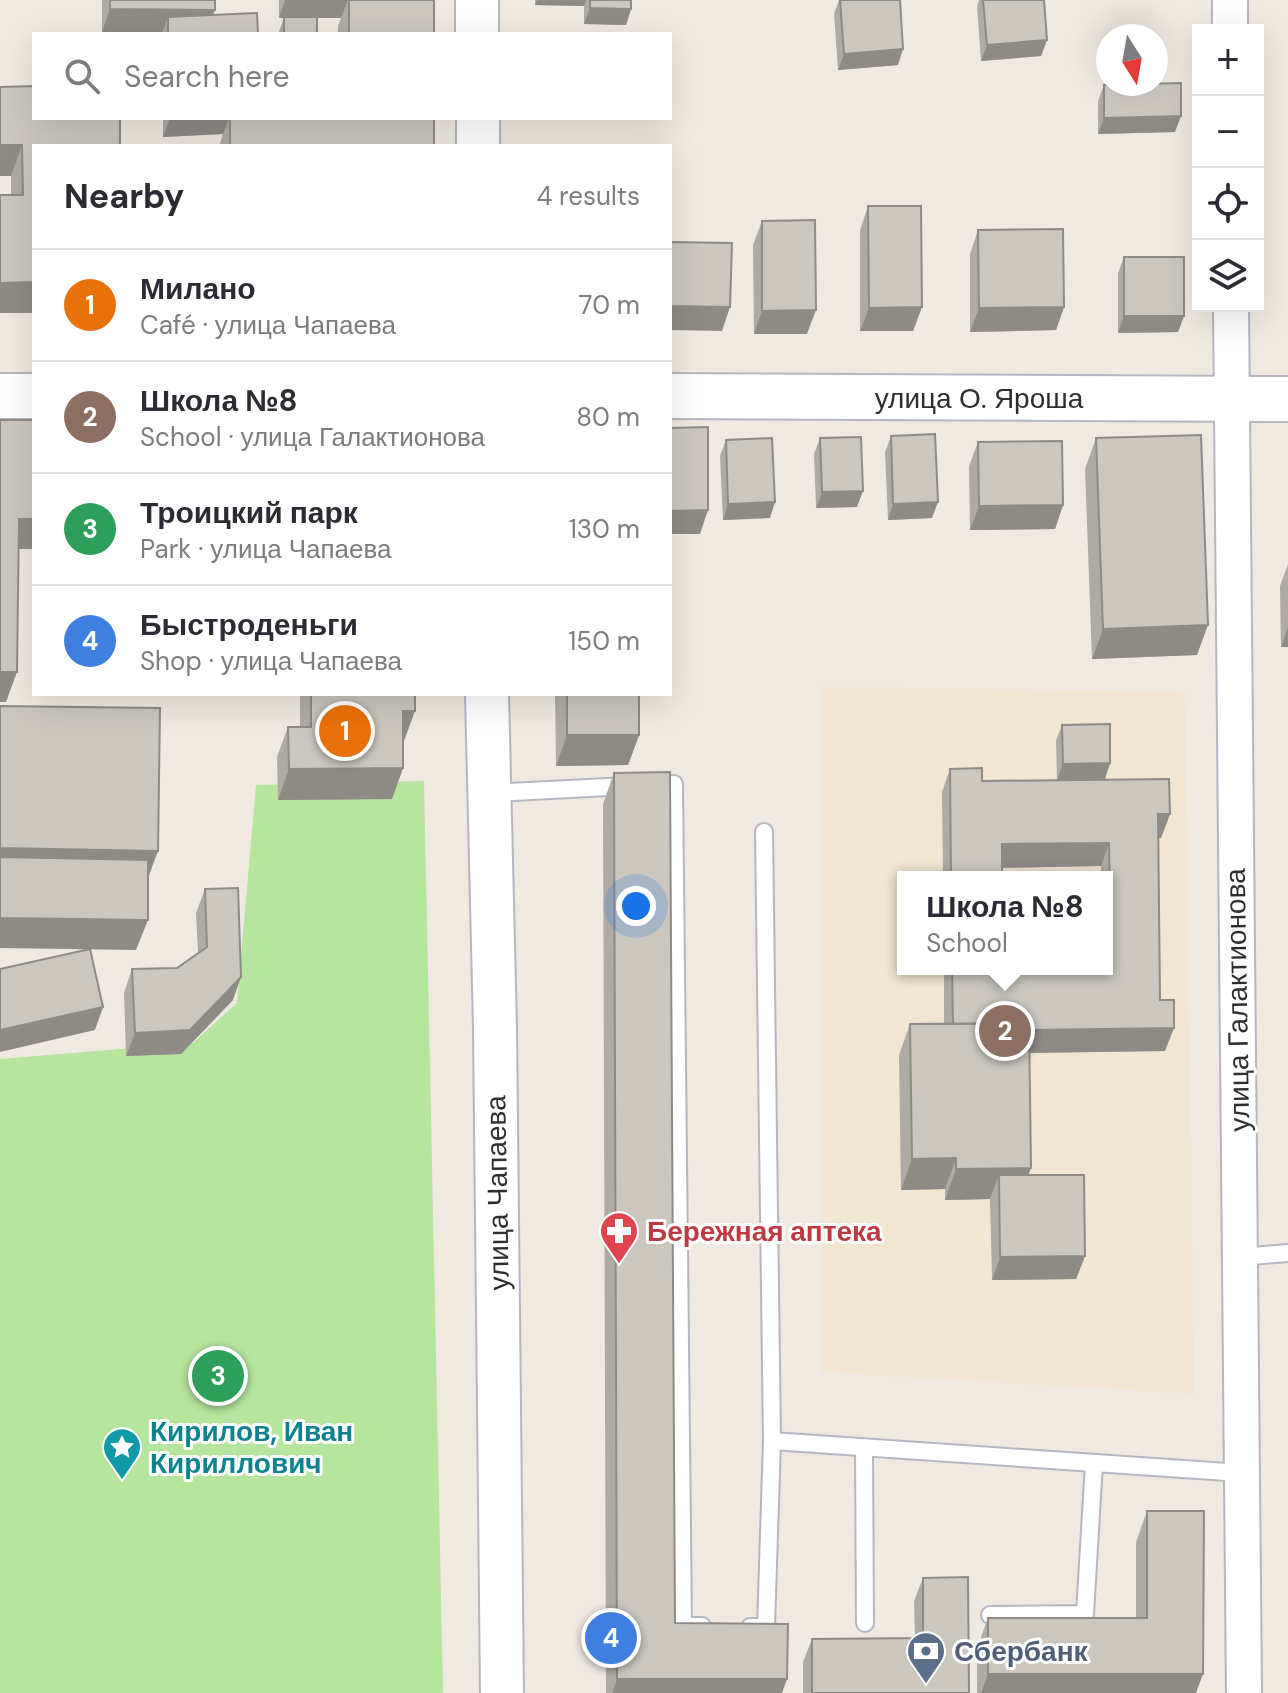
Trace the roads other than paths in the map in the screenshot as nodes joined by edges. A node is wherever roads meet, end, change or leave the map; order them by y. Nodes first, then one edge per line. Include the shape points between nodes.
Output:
1 (477, 0) edge
2 (1230, 0) edge
3 (1230, 24) edge
4 (477, 32) edge
5 (478, 120) edge
6 (478, 144) edge
7 (1231, 312) edge
8 (0, 396) edge
9 (32, 396) edge
10 (672, 396) edge
11 (1231, 399) junction
12 (1288, 399) edge
13 (487, 696) edge
14 (490, 794) junction
15 (764, 832) dead end
16 (1288, 1253) edge
17 (1240, 1257) junction
18 (772, 1441) junction
19 (864, 1447) junction
20 (1094, 1463) junction
21 (1242, 1473) junction
22 (990, 1615) edge
23 (865, 1623) dead end
24 (502, 1693) edge
25 (1244, 1693) edge

1 - 4 street
2 - 3 street
5 - 6 street
7 - 11 street, улица Галактионова
8 - 9 main road
10 - 11 main road, улица О. Яроша
11 - 12 main road, улица О. Яроша
11 - 17 street, улица Галактионова
13 - 14 street, улица Чапаева
14 - 18 lane via 674,784 683,1626 766,1627
14 - 24 street, улица Чапаева
15 - 18 lane
16 - 17 lane
17 - 21 street, улица Галактионова
18 - 19 lane
19 - 20 lane
19 - 23 lane
20 - 21 lane
20 - 22 lane via 1085,1614
21 - 25 street, улица Галактионова

